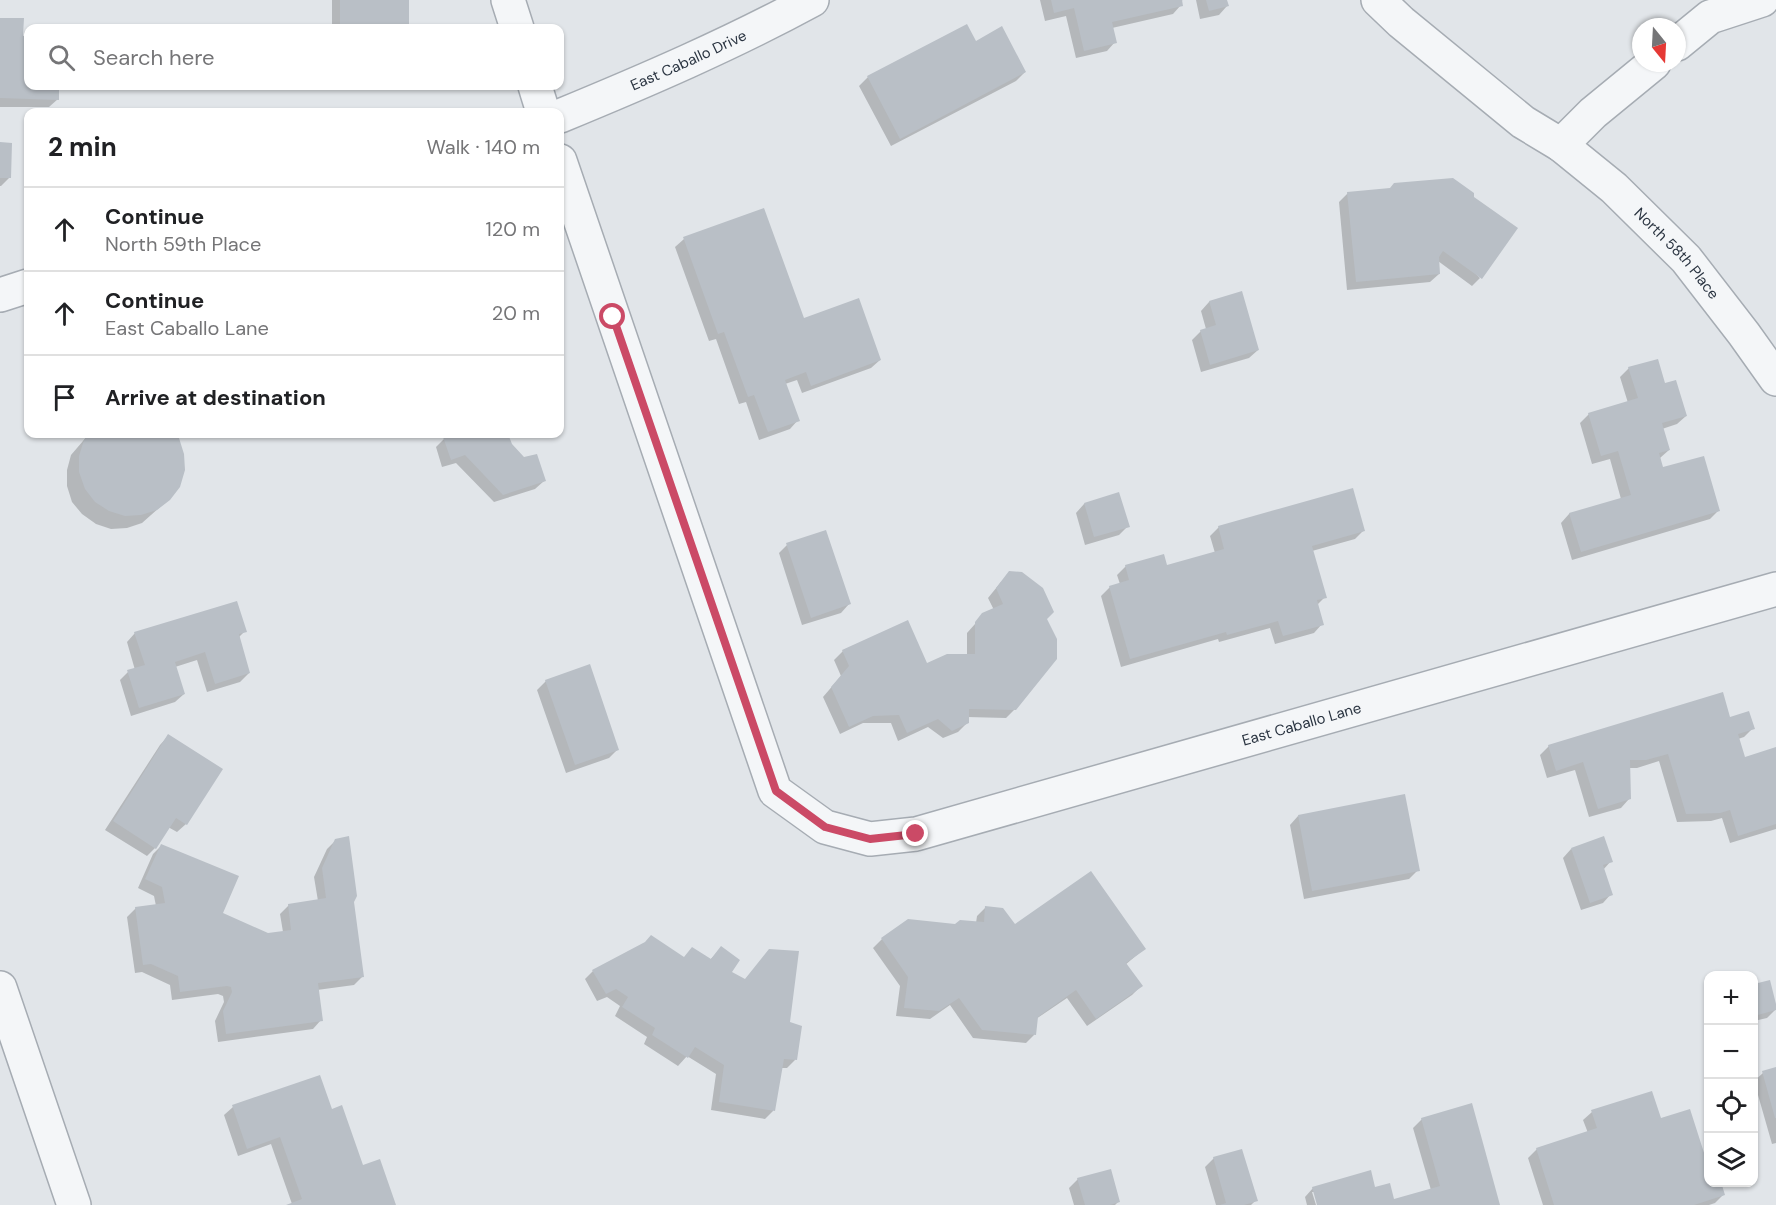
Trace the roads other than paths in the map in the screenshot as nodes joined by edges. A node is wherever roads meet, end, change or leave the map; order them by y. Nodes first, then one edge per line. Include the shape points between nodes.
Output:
1 (508, 0) edge
2 (812, 0) edge
3 (1378, 0) edge
4 (1762, 0) edge
5 (516, 24) edge
6 (1686, 37) edge
7 (1643, 72) edge
8 (536, 90) edge
9 (542, 108) edge
10 (564, 114) edge
11 (1561, 145) junction
12 (564, 173) edge
13 (24, 287) edge
14 (0, 295) edge
15 (1776, 379) edge
16 (1776, 589) edge
17 (0, 988) edge
18 (8, 1036) edge
19 (74, 1205) edge

1 - 5 street
2 - 10 street, East Caballo Drive via 760,28
3 - 11 street, North 58th Place via 1523,122
4 - 6 street via 1710,17
7 - 11 street
8 - 9 street
11 - 15 street, North 58th Place via 1614,188 1686,259
12 - 16 street, East Caballo Lane via 776,791 825,827 870,839 916,834
13 - 14 street
17 - 18 street
18 - 19 street

